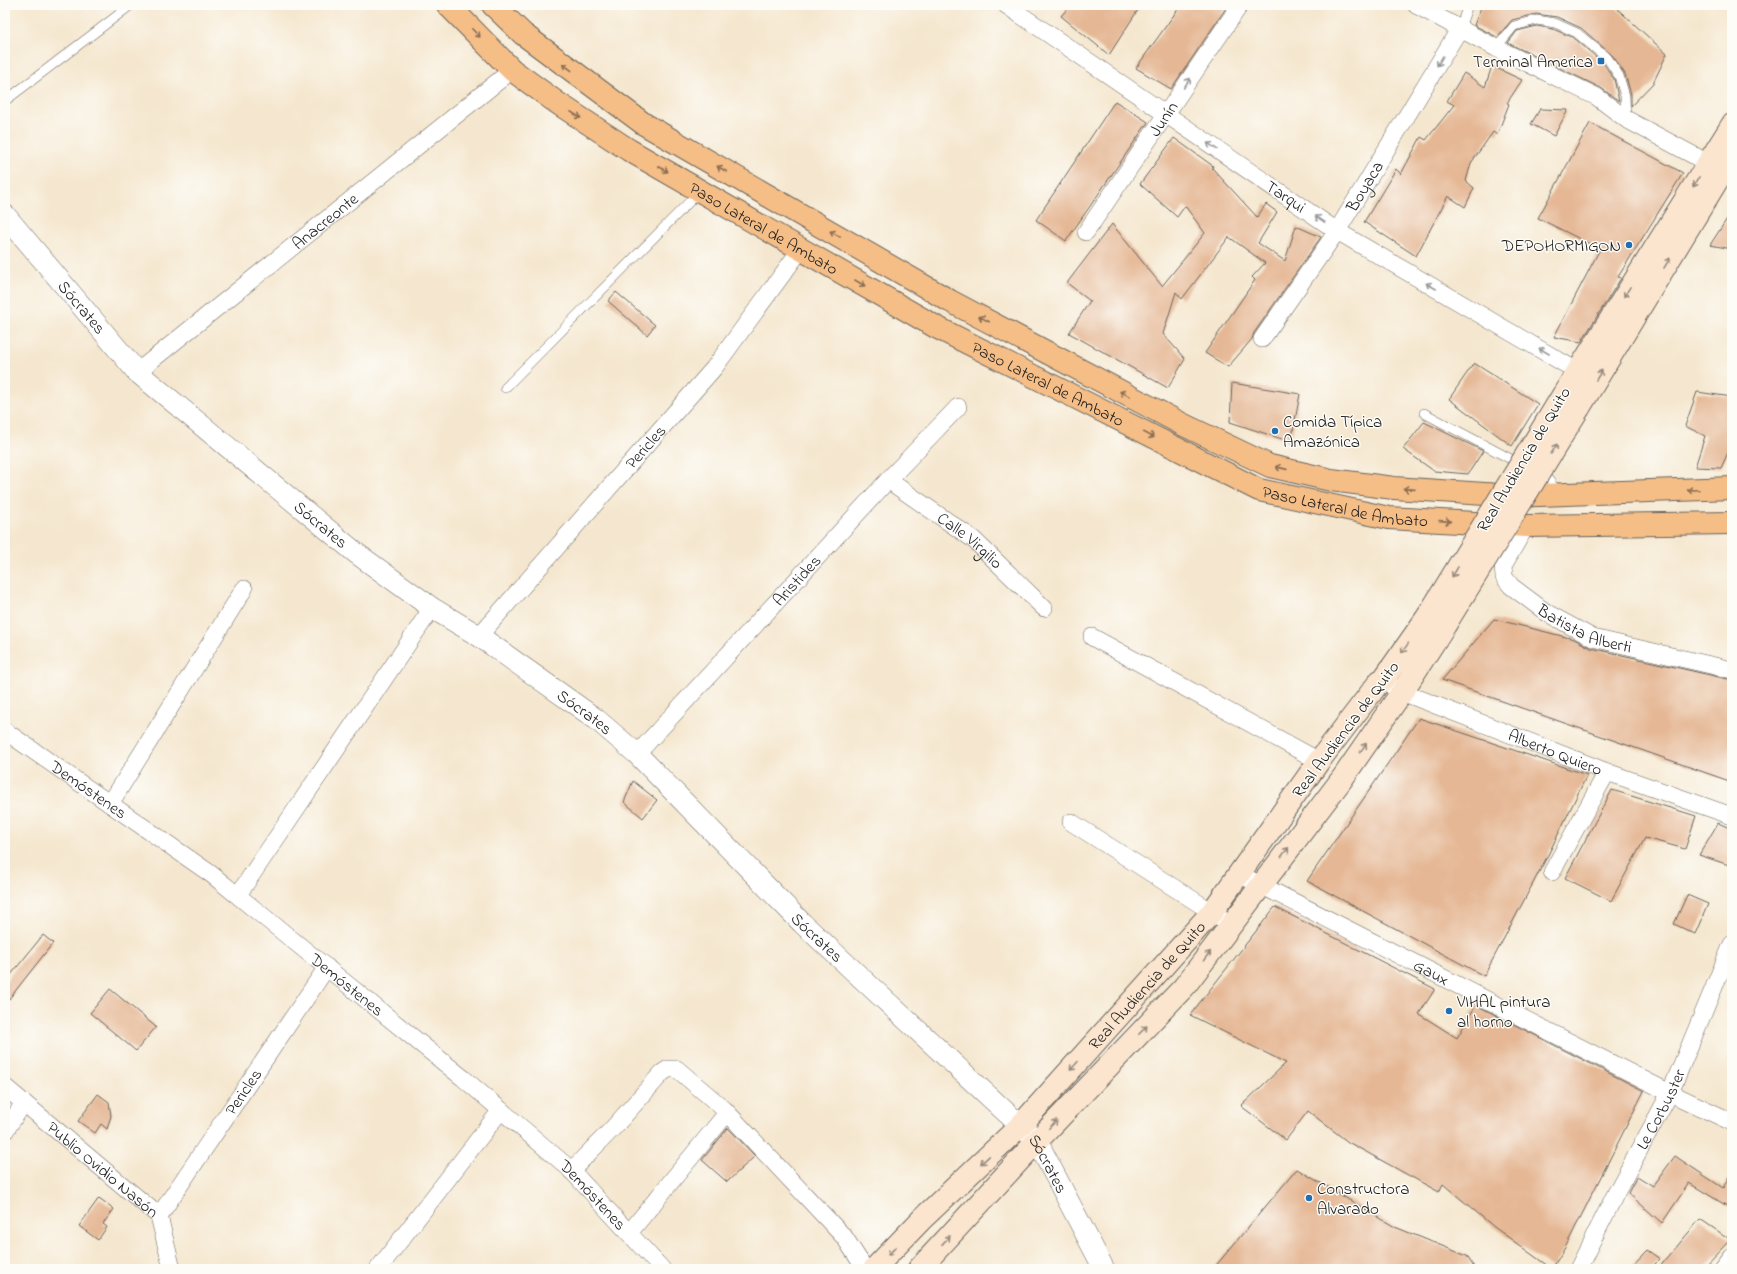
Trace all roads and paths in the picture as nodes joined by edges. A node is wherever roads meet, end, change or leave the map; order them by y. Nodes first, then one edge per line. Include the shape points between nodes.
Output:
1 (131, 5) edge
2 (448, 5) edge
3 (493, 5) edge
4 (502, 5) edge
5 (1006, 5) edge
6 (1240, 5) edge
7 (1416, 5) edge
8 (1468, 5) edge
9 (1029, 11) edge
10 (1460, 28) junction
11 (523, 34) junction
12 (1496, 48) junction
13 (512, 70) junction
14 (5, 101) edge
15 (1165, 115) junction
16 (1626, 119) junction
17 (1732, 125) edge
18 (1721, 164) edge
19 (700, 191) junction
20 (5, 216) edge
21 (1338, 231) junction
22 (1086, 232) dead end
23 (801, 249) junction
24 (1262, 339) dead end
25 (1577, 371) junction
26 (137, 372) junction
27 (505, 388) dead end
28 (1571, 402) junction
29 (958, 407) dead end
30 (1424, 413) dead end
31 (888, 480) junction
32 (1732, 488) edge
33 (1559, 494) junction
34 (1732, 523) edge
35 (1526, 526) junction
36 (244, 589) dead end
37 (432, 608) junction
38 (1044, 608) dead end
39 (1436, 620) junction
40 (479, 636) junction
41 (1092, 637) dead end
42 (1732, 670) edge
43 (1383, 680) junction
44 (1402, 692) junction
45 (5, 731) edge
46 (637, 754) junction
47 (1320, 761) junction
48 (1607, 772) junction
49 (110, 804) junction
50 (1732, 816) edge
51 (1071, 822) dead end
52 (1552, 872) dead end
53 (1239, 874) junction
54 (1260, 885) junction
55 (238, 895) junction
56 (1212, 912) junction
57 (1231, 925) junction
58 (1732, 944) edge
59 (327, 967) junction
60 (5, 1087) edge
61 (1670, 1093) junction
62 (24, 1102) junction
63 (501, 1110) junction
64 (727, 1113) junction
65 (1732, 1122) edge
66 (1020, 1126) junction
67 (5, 1131) edge
68 (1037, 1141) junction
69 (571, 1171) junction
70 (159, 1216) junction
71 (629, 1233) junction
72 (1732, 1257) edge
73 (168, 1266) edge
74 (378, 1269) edge
75 (662, 1269) edge
76 (865, 1269) edge
77 (874, 1269) edge
78 (919, 1269) edge
79 (1104, 1269) edge
80 (1578, 1269) edge
81 (1723, 1269) edge

1 - 14 lane
2 -> 13 highway, Paso Lateral de Ambato
3 - 11 highway
4 - 11 highway
5 - 9 street, Tarqui
15 -> 6 street, Junín
7 - 10 street
8 - 10 lane
9 - 15 street, Tarqui
10 - 12 street
10 -> 21 street, Boyaca
33 -> 11 highway, Paso Lateral de Ambato via 1515,496 1394,488 1331,480 1270,466 1184,425 950,301 664,136
12 - 16 street via 1597,97
12 - 16 lane via 1514,26 1537,20 1555,23 1577,33 1608,59 1620,76 1625,96
13 -> 19 highway, Paso Lateral de Ambato via 629,150
13 - 26 street, Anacreonte
21 -> 15 street, Tarqui
15 - 22 street, Junín
16 - 18 street
17 - 18 main road, Real Audiencia de Quito
18 -> 25 main road, Real Audiencia de Quito
28 -> 18 main road, Real Audiencia de Quito
19 - 23 highway, Paso Lateral de Ambato
19 - 27 lane
20 - 26 street, Sócrates
21 - 24 street, Boyaca
25 -> 21 street, Tarqui
23 -> 35 highway, Paso Lateral de Ambato via 936,327 1259,490 1389,518
23 - 40 street, Pericles via 714,368
25 - 28 main road, Real Audiencia de Quito
26 - 37 street, Sócrates via 356,553
28 - 39 main road, Real Audiencia de Quito, bridge
29 - 31 street, Aristides
30 - 33 lane via 1547,478
31 - 38 street, Calle Virgilio via 973,539
31 - 46 street, Aristides
32 -> 33 highway, Paso Lateral de Ambato
34 - 35 highway, Paso Lateral de Ambato
35 - 42 street, Batista Alberti via 1503,566 1504,577 1511,586 1547,613 1593,638
36 - 49 street
37 - 40 street, Sócrates
37 - 55 street
39 -> 43 main road, Real Audiencia de Quito
39 - 44 main road, Real Audiencia de Quito
40 - 46 street, Sócrates via 596,719
41 - 47 street
43 - 44 street, Alberto Quiero
43 - 47 main road, Real Audiencia de Quito
44 - 48 street, Alberto Quiero
54 -> 44 main road, Real Audiencia de Quito via 1342,779
45 - 49 street, Demóstenes
46 - 66 street, Sócrates via 802,923
47 - 53 main road, Real Audiencia de Quito
48 - 50 street, Alberto Quiero
48 - 52 street
49 - 55 street, Demóstenes
51 - 56 street
53 - 54 street, Gaux
53 - 56 main road, Real Audiencia de Quito
54 - 57 main road, Real Audiencia de Quito
54 - 61 street, Gaux
55 - 59 street, Demóstenes
56 - 57 street
56 -> 66 main road, Real Audiencia de Quito
68 -> 57 main road, Real Audiencia de Quito via 1184,988
58 - 61 street, Le Corbuster
59 - 63 street, Demóstenes
59 - 70 street, Pericles
60 - 62 street, Publio Ovidio Nasón
61 - 65 street, Gaux
61 - 80 street, Le Corbuster
62 - 67 street
62 - 70 street, Publio Ovidio Nasón
63 - 69 street, Demóstenes
63 - 74 street
64 - 69 street via 677,1069 668,1069
64 - 71 street
64 - 76 street via 845,1238
66 - 68 street, Sócrates
66 -> 77 main road, Real Audiencia de Quito via 923,1218
78 -> 68 main road, Real Audiencia de Quito
68 - 79 street, Sócrates
69 - 71 street, Demóstenes
70 - 73 street, Publio Ovidio Nasón
71 - 75 street, Demóstenes
72 - 81 street

